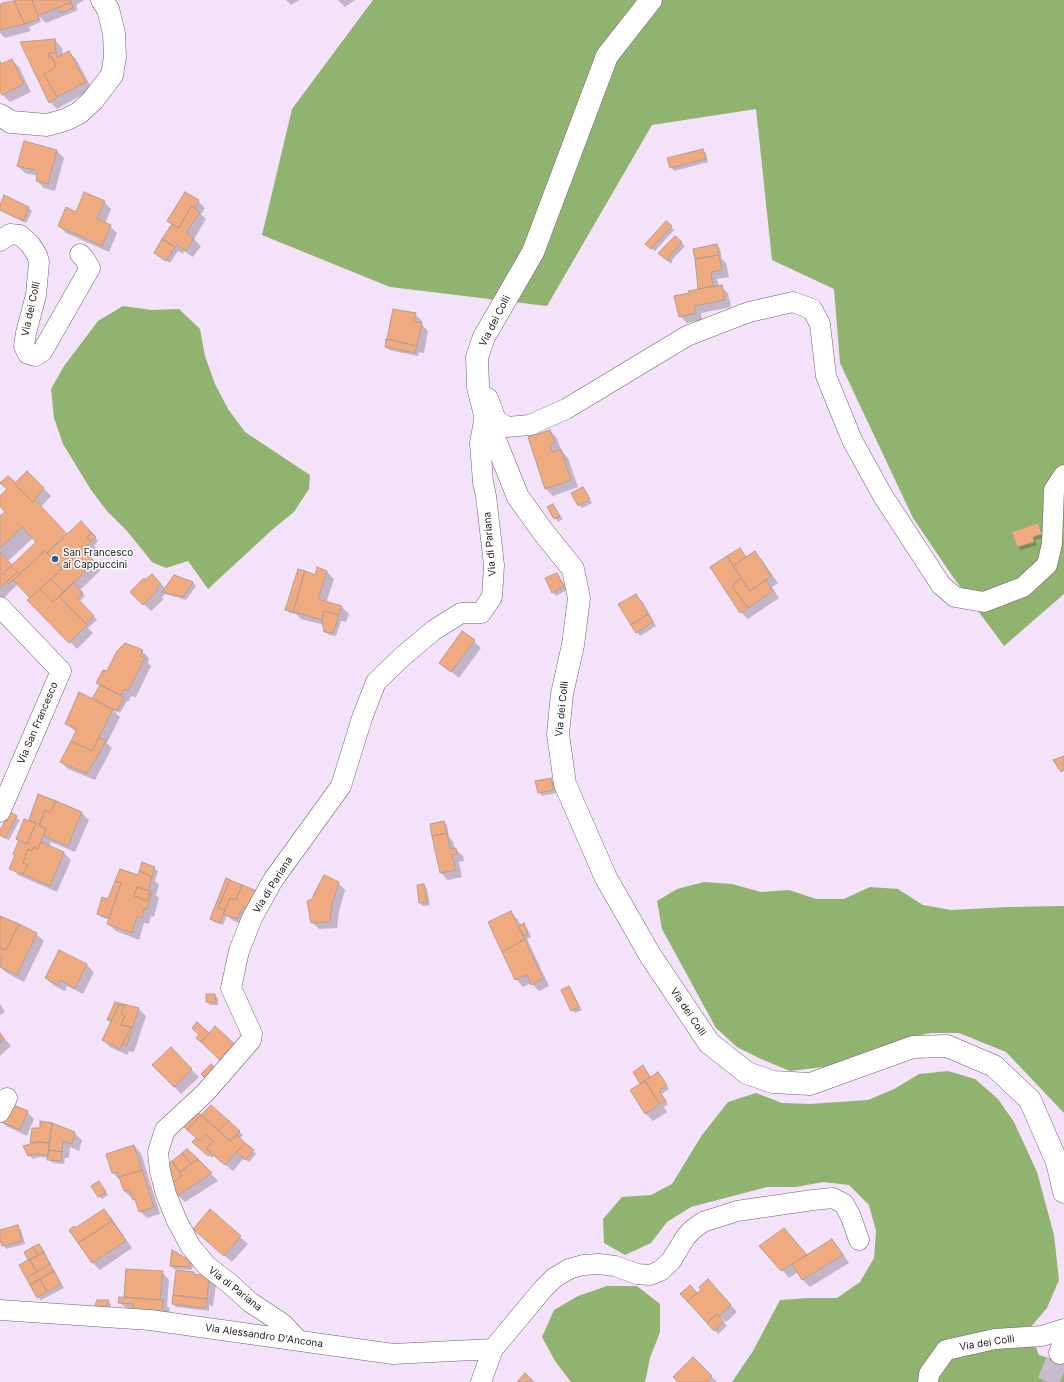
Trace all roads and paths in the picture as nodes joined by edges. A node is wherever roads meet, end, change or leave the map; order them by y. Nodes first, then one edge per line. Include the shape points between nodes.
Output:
1 (102, 0) edge
2 (651, 0) edge
3 (0, 115) edge
4 (0, 241) edge
5 (80, 254) dead end
6 (500, 310) junction
7 (485, 415) junction
8 (1064, 475) edge
9 (0, 606) edge
10 (0, 812) edge
11 (1064, 1192) edge
12 (859, 1240) dead end
13 (0, 1310) edge
14 (1064, 1329) edge
15 (299, 1341) junction
16 (493, 1349) junction
17 (481, 1382) edge
18 (928, 1382) edge

1 - 3 street via 108,9 114,33 115,57 112,76 93,100 65,120 48,125 11,122
2 - 6 street, Via dei Colli via 607,56 533,252
4 - 5 street, Via dei Colli via 10,234 20,235 37,255 39,262 36,295 24,346 28,354 35,356 42,352 90,268
6 - 7 street, Via dei Colli via 484,337 477,357 478,387
6 - 8 street via 487,357 488,400 496,420 507,426 530,425 566,409 687,336 735,317 793,302 812,308 820,324 826,376 852,440 883,496 941,585 955,597 984,602 1023,587 1047,564 1052,544 1054,490
7 - 11 street, Via dei Colli via 518,497 573,569 579,598 573,645 562,694 558,734 565,784 606,878 650,955 709,1043 747,1073 773,1082 810,1084 912,1047 947,1046 994,1066 1030,1100 1057,1162
7 - 15 street, Via di Pariana via 480,443 494,565 492,597 481,613 461,613 434,630 376,682 341,786 273,880 252,918 239,951 231,988 252,1034 251,1040 205,1092 165,1130 158,1152 166,1194 176,1221 191,1247 207,1266 250,1302 283,1324
9 - 10 street, Via San Francesco via 61,671
12 - 16 street via 844,1204 834,1198 737,1211 703,1222 692,1230 671,1261 660,1271 650,1275 599,1264 569,1269 554,1278 543,1289
13 - 15 street, Via Alessandro D'Ancona via 150,1320
14 - 18 street, Via dei Colli via 1042,1336 995,1339 946,1350 929,1374
15 - 16 street, Via Alessandro D'Ancona via 393,1354
16 - 17 street

